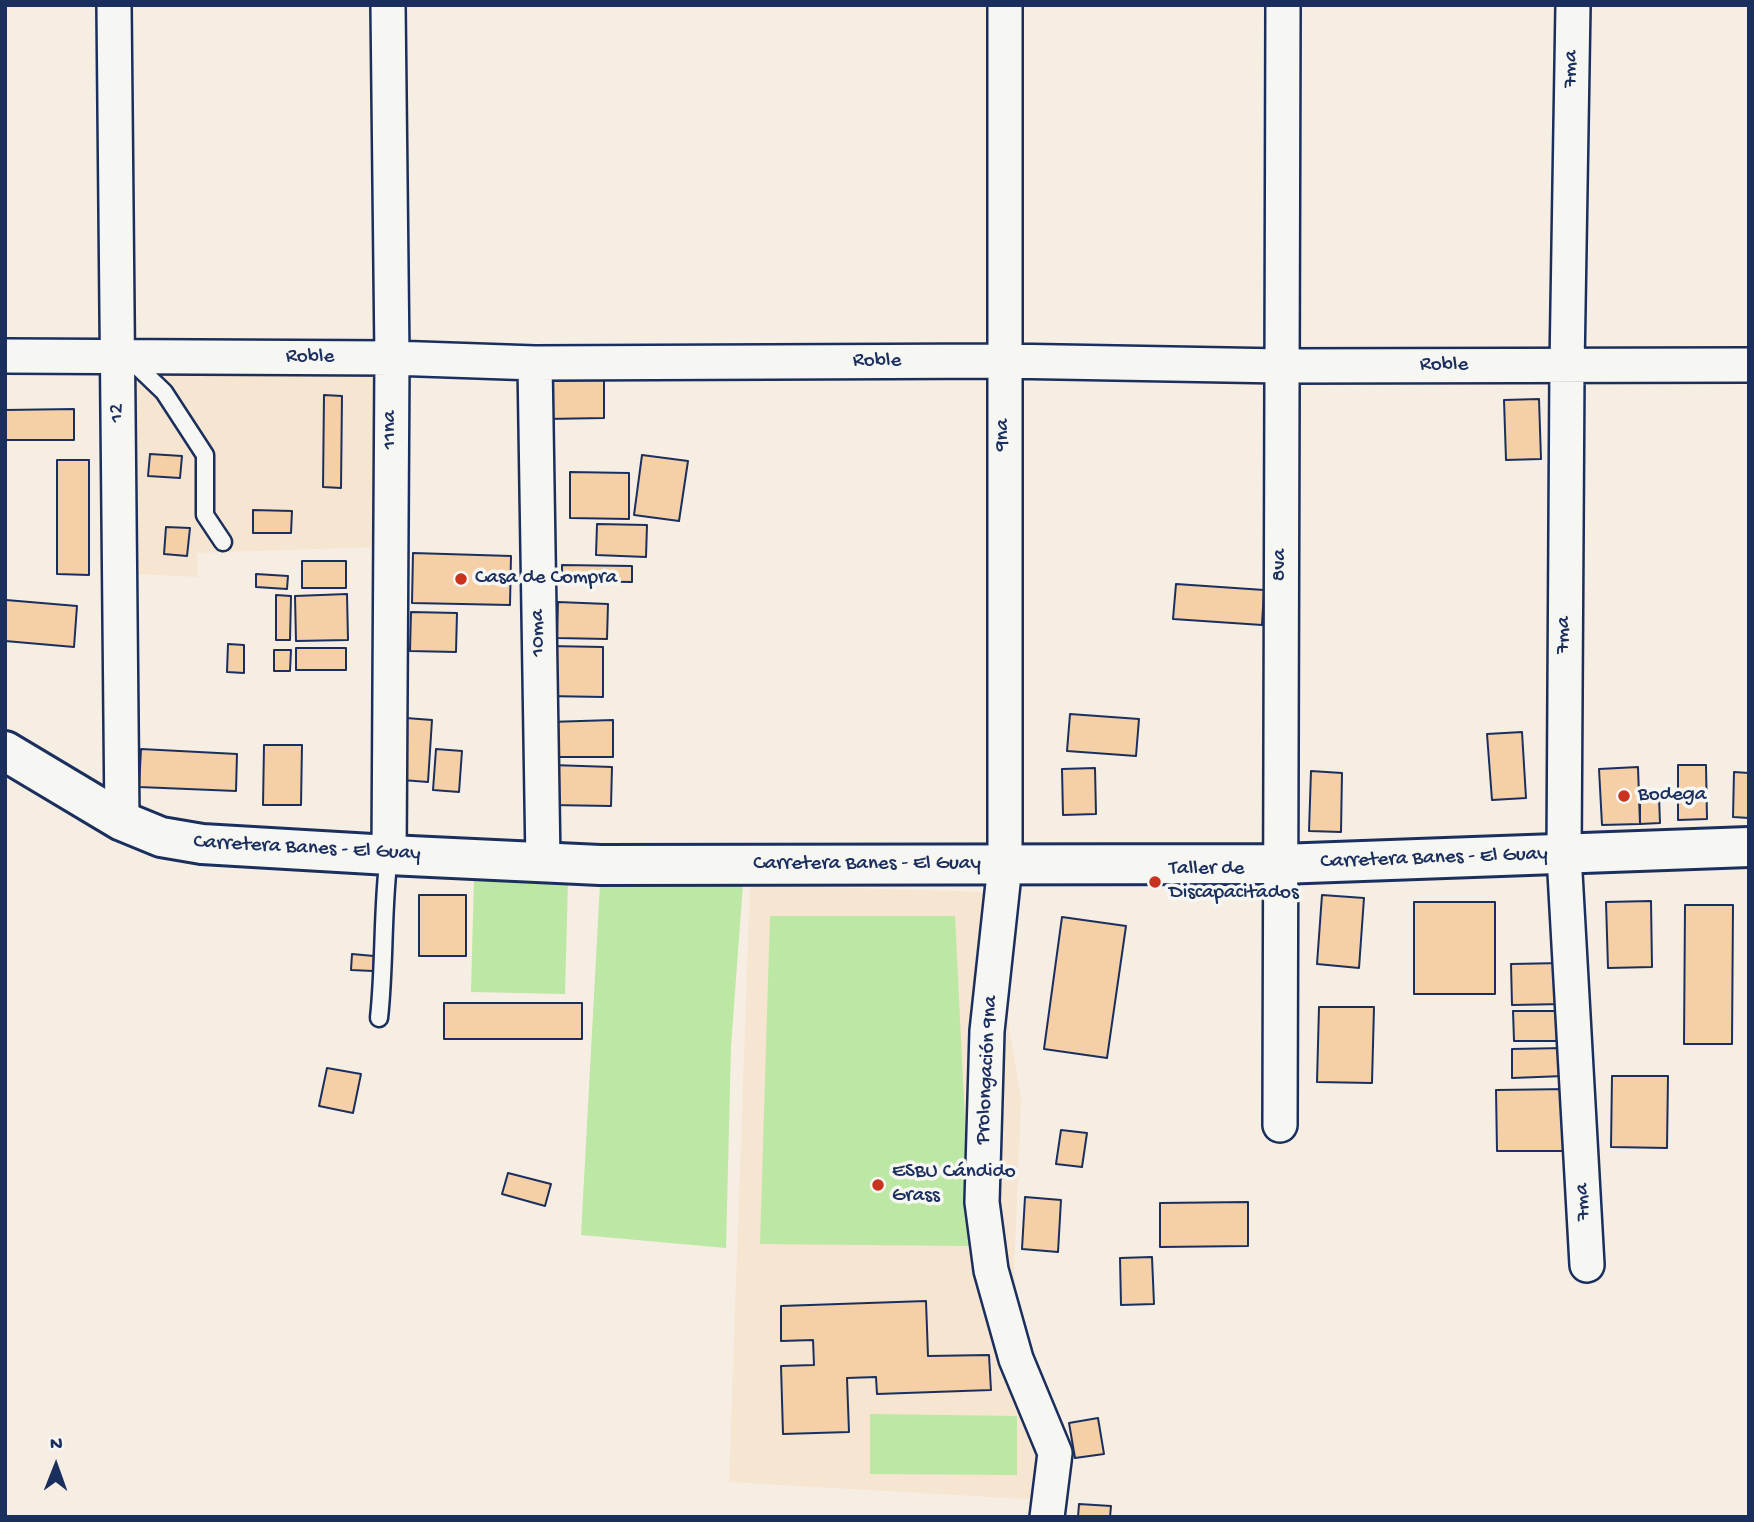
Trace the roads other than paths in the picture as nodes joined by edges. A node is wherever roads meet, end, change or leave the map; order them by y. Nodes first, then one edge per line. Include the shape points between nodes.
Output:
1 (114, 5) edge
2 (388, 5) edge
3 (1005, 5) edge
4 (1283, 5) edge
5 (1573, 5) edge
6 (5, 356) edge
7 (117, 356) junction
8 (392, 358) junction
9 (1004, 361) junction
10 (535, 363) junction
11 (1749, 365) edge
12 (1282, 366) junction
13 (1567, 367) junction
14 (223, 542) dead end
15 (5, 751) edge
16 (122, 821) junction
17 (1749, 847) edge
18 (389, 855) junction
19 (1564, 855) junction
20 (543, 862) junction
21 (1280, 864) junction
22 (1005, 865) junction
23 (379, 1018) dead end
24 (1280, 1125) dead end
25 (1587, 1265) dead end
26 (1047, 1517) edge

1 - 7 street, 12
2 - 8 street, 11na
3 - 9 street, 9na
4 - 12 street, 8va
5 - 13 street, 7ma
6 - 7 street, Roble
7 - 8 street, Roble
7 - 14 lane via 138,367 164,392 205,455 205,515
7 - 16 street, 12
8 - 10 street, Roble
8 - 18 street, 11na
9 - 10 street, Roble
9 - 12 street, Roble
9 - 22 street, 9na
10 - 20 street, 10ma
11 - 13 street, Roble
12 - 13 street, Roble
12 - 21 street, 8va
13 - 19 street, 7ma
15 - 16 main road, Carretera Banes - El Guay
16 - 18 main road, Carretera Banes - El Guay via 180,842
17 - 19 main road, Carretera Banes - El Guay
18 - 20 main road, Carretera Banes - El Guay
18 - 23 lane
19 - 21 main road, Carretera Banes - El Guay
19 - 25 street, 7ma
20 - 22 main road, Carretera Banes - El Guay
21 - 22 main road, Carretera Banes - El Guay
21 - 24 street, 8va
22 - 26 street, Prolongación 9na via 987,1031 982,1202 991,1270 1016,1359 1055,1453

